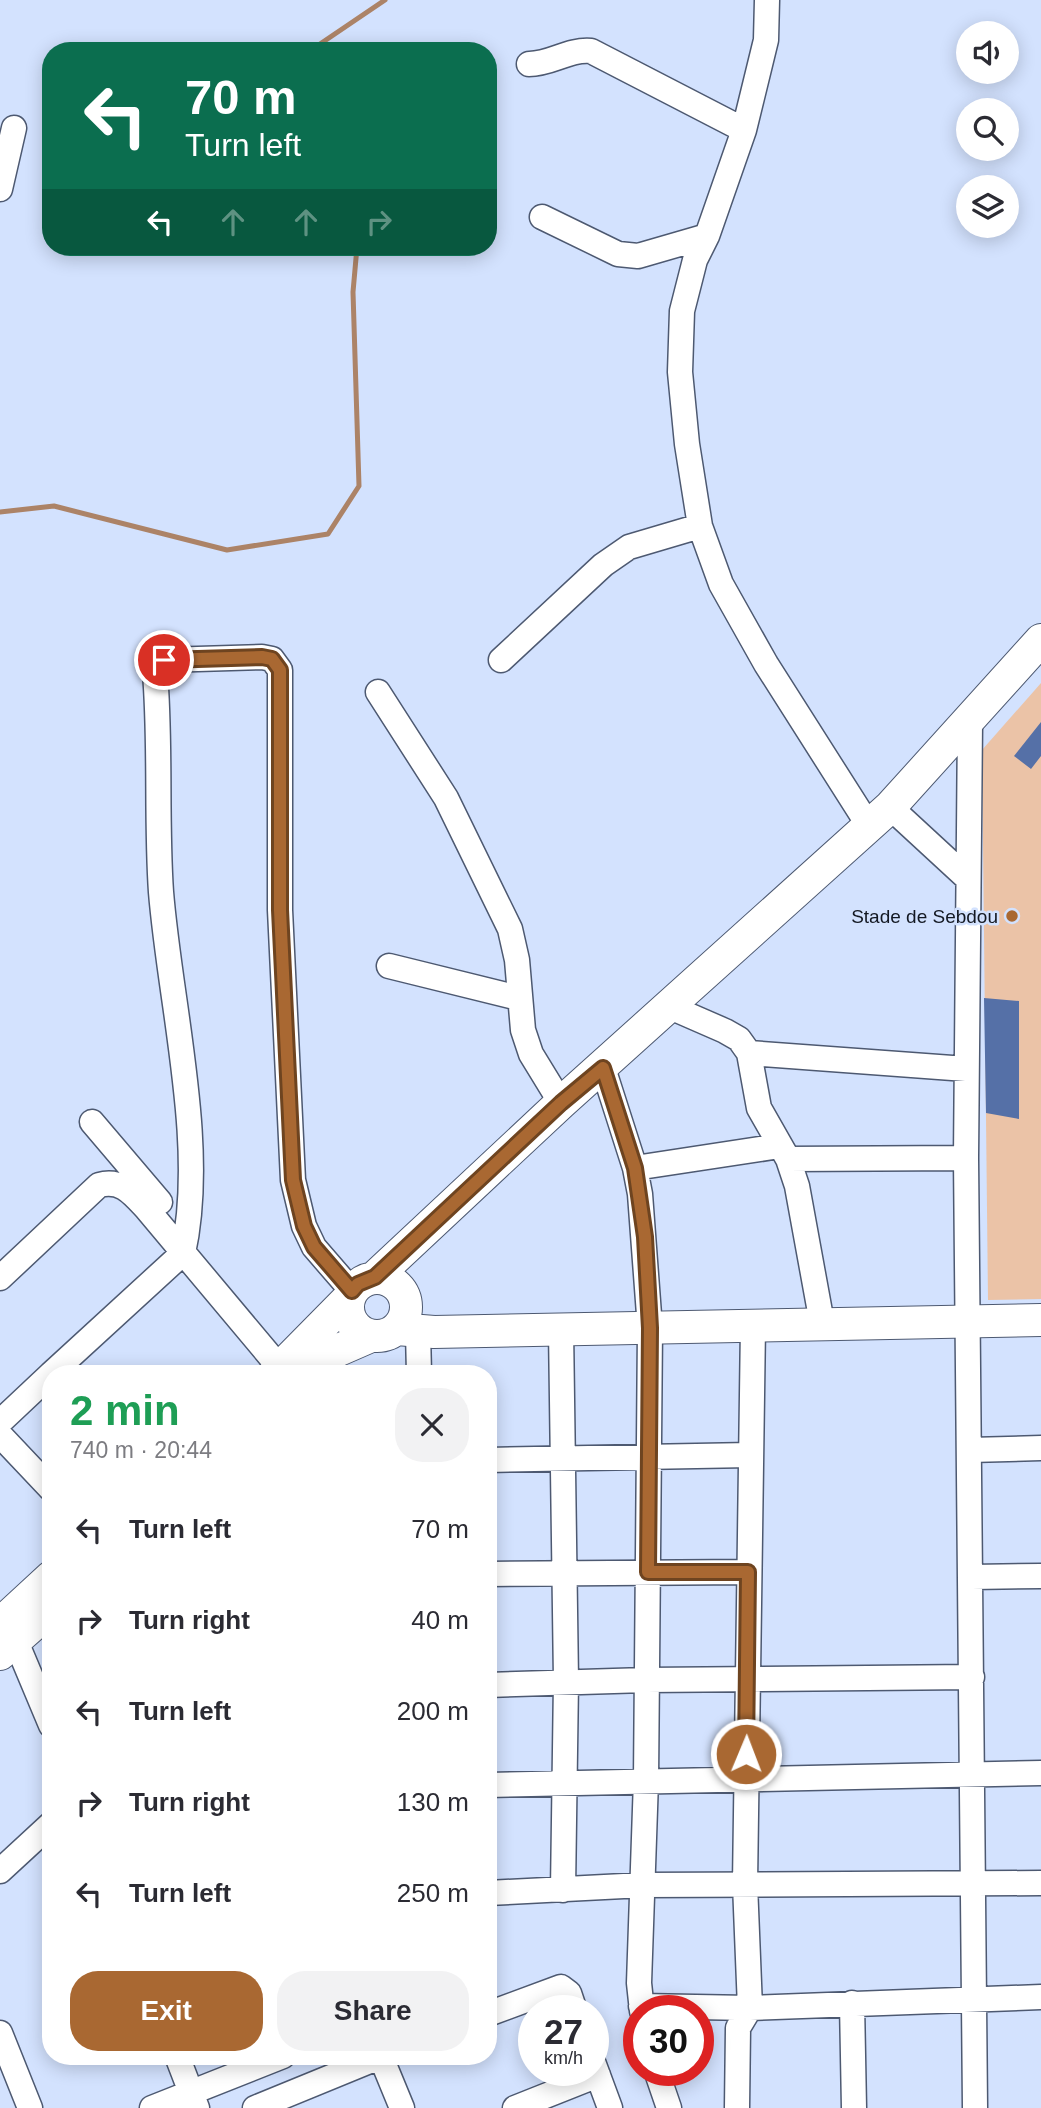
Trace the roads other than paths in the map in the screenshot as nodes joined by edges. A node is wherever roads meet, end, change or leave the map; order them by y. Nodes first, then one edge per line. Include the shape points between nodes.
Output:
1 (767, 0) edge
2 (529, 64) dead end
3 (14, 128) dead end
4 (744, 130) junction
5 (0, 189) edge
6 (542, 217) dead end
7 (707, 236) junction
8 (700, 526) junction
9 (1041, 640) edge
10 (501, 660) dead end
11 (378, 692) dead end
12 (970, 722) junction
13 (879, 816) junction
14 (967, 878) junction
15 (389, 965) dead end
16 (519, 998) junction
17 (670, 1007) junction
18 (749, 1053) junction
19 (603, 1068) junction
20 (967, 1069) junction
21 (561, 1103) junction
22 (92, 1122) dead end
23 (784, 1153) junction
24 (966, 1157) junction
25 (635, 1168) junction
26 (185, 1244) junction
27 (0, 1278) edge
28 (376, 1291) junction
29 (969, 1320) junction
30 (1041, 1320) edge
31 (821, 1323) junction
32 (753, 1325) junction
33 (650, 1328) junction
34 (455, 1329) junction
35 (561, 1329) junction
36 (395, 1332) junction
37 (60, 1365) edge
38 (282, 1365) edge
39 (296, 1365) edge
40 (304, 1365) edge
41 (414, 1365) edge
42 (42, 1382) edge
43 (0, 1422) edge
44 (0, 1435) edge
45 (1041, 1448) edge
46 (970, 1450) junction
47 (648, 1454) junction
48 (750, 1455) junction
49 (562, 1457) junction
50 (497, 1460) edge
51 (42, 1479) edge
52 (648, 1572) junction
53 (748, 1572) junction
54 (564, 1573) junction
55 (497, 1574) edge
56 (1041, 1576) edge
57 (972, 1577) junction
58 (42, 1588) edge
59 (42, 1614) edge
60 (6, 1634) edge
61 (972, 1677) junction
62 (646, 1680) junction
63 (747, 1680) junction
64 (566, 1681) junction
65 (497, 1685) edge
66 (42, 1707) edge
67 (1041, 1773) edge
68 (970, 1774) junction
69 (746, 1779) junction
70 (646, 1780) junction
71 (566, 1781) junction
72 (497, 1785) edge
73 (42, 1832) edge
74 (0, 1871) edge
75 (971, 1883) junction
76 (1041, 1883) edge
77 (745, 1884) junction
78 (643, 1885) junction
79 (563, 1890) junction
80 (497, 1893) edge
81 (539, 1995) edge
82 (570, 1995) edge
83 (641, 1995) edge
84 (1041, 1997) edge
85 (973, 1998) junction
86 (518, 2003) edge
87 (852, 2003) junction
88 (714, 2008) edge
89 (750, 2008) junction
90 (497, 2011) edge
91 (0, 2033) edge
92 (180, 2065) edge
93 (265, 2065) edge
94 (361, 2065) edge
95 (384, 2065) edge
96 (560, 2086) edge
97 (602, 2086) edge
98 (661, 2086) edge
99 (194, 2101) edge
100 (30, 2108) edge
101 (152, 2108) edge
102 (255, 2108) edge
103 (402, 2108) edge
104 (515, 2108) edge
105 (610, 2108) edge
106 (669, 2108) edge
107 (737, 2108) edge
108 (854, 2108) edge
109 (975, 2108) edge

1 - 4 street via 766,40
2 - 4 street via 546,64 577,50 591,51
3 - 5 street
4 - 7 street
6 - 7 street via 618,254 638,256
7 - 8 street via 681,311 680,372
8 - 10 street via 629,547 611,559
8 - 13 street via 721,584 766,664
9 - 12 main road
11 - 16 street via 446,798 510,929
12 - 13 main road
12 - 14 street
13 - 14 street
13 - 17 main road
14 - 20 street
15 - 16 street
16 - 21 street via 531,1054
17 - 18 street via 739,1039
17 - 19 main road
18 - 20 street
18 - 23 street via 759,1108
19 - 21 main road
19 - 25 street
20 - 24 street
21 - 28 main road via 405,1247 400,1268
22 - 26 street
23 - 24 street
23 - 25 street
23 - 31 street via 799,1199
24 - 29 street
25 - 33 street via 645,1237
26 - 27 street via 128,1190 108,1183 99,1185
26 - 28 street via 191,1183 161,882 156,667 164,660 262,657 278,664 281,680 280,910 293,1180 314,1247
26 - 37 street
26 - 38 street
28 - 34 main road via 426,1308
28 - 36 main road via 405,1314
28 - 36 main road via 347,1309 354,1326
28 - 39 main road
29 - 30 main road
29 - 31 main road
29 - 46 street
31 - 32 main road
32 - 33 main road
32 - 48 street
33 - 35 main road
33 - 47 street
34 - 35 main road
34 - 36 main road
35 - 49 street
36 - 40 main road
36 - 41 street
42 - 43 street
44 - 51 street
45 - 46 street
46 - 57 street
47 - 48 street
47 - 49 street
47 - 52 street
48 - 53 street
49 - 50 street
49 - 54 street
52 - 53 street
52 - 54 street
52 - 62 street
53 - 63 street
54 - 55 street
54 - 64 street
56 - 57 street
57 - 61 street
58 - 60 main road
59 - 60 main road
60 - 66 street
61 - 63 street
61 - 68 street
62 - 63 street
62 - 64 street
62 - 70 street
63 - 69 street
64 - 65 street
64 - 71 street
67 - 68 street
68 - 69 street
68 - 75 street
69 - 70 street
69 - 77 street
70 - 71 street
70 - 78 street
71 - 72 street
71 - 79 street
73 - 74 street
75 - 76 street
75 - 77 street
75 - 85 street
77 - 78 street
77 - 89 street
78 - 79 street
78 - 83 street
79 - 80 street
81 - 82 street via 561,1987
84 - 85 street
85 - 87 street
85 - 109 street
86 - 90 street
87 - 89 street
87 - 108 street
88 - 89 street
89 - 107 street via 738,2028
91 - 100 street
92 - 99 street
93 - 99 street
94 - 102 street
95 - 103 street
96 - 104 street
97 - 105 street
98 - 106 street
99 - 101 street

